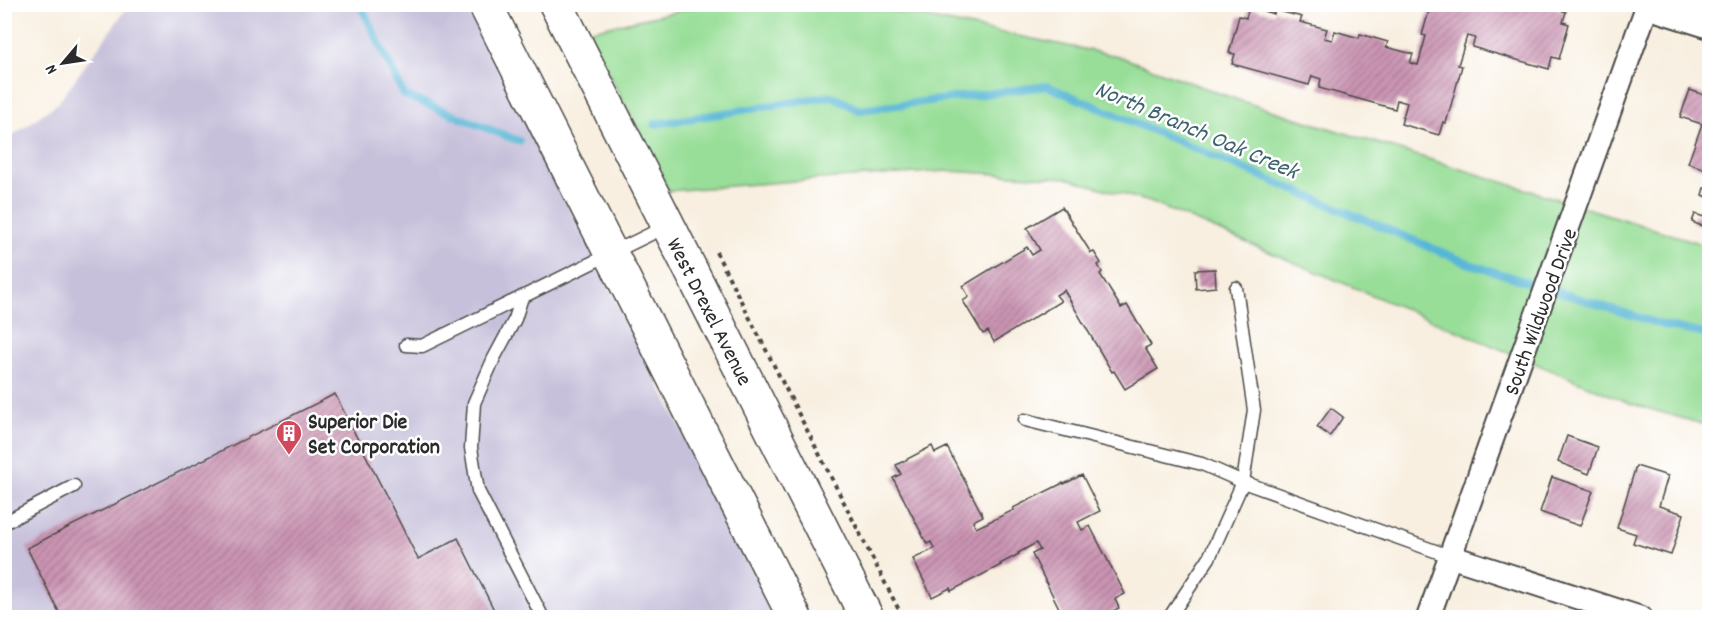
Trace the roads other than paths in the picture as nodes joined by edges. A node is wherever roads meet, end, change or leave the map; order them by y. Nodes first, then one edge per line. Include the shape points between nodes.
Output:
1 (485, 4) edge
2 (556, 4) edge
3 (1645, 5) edge
4 (1710, 27) edge
5 (668, 225) junction
6 (611, 254) junction
7 (1236, 288) dead end
8 (522, 297) junction
9 (406, 345) dead end
10 (1025, 420) dead end
11 (1243, 482) junction
12 (74, 486) dead end
13 (4, 523) edge
14 (1449, 556) junction
15 (543, 618) edge
16 (795, 618) edge
17 (867, 618) edge
18 (1169, 618) edge
19 (1428, 618) edge
20 (1641, 618) edge

1 - 6 street
2 - 5 street, West Drexel Avenue
3 - 4 street
3 - 14 street, South Wildwood Drive via 1532,332
5 - 6 lane
5 - 17 street, West Drexel Avenue
6 - 8 lane
6 - 16 street
7 - 11 lane via 1254,410
8 - 9 lane via 422,346
8 - 15 lane via 474,403 471,448 478,491
10 - 11 lane via 1202,464
11 - 14 lane
11 - 18 lane via 1209,558
12 - 13 lane
14 - 19 street, South Wildwood Drive
14 - 20 street

